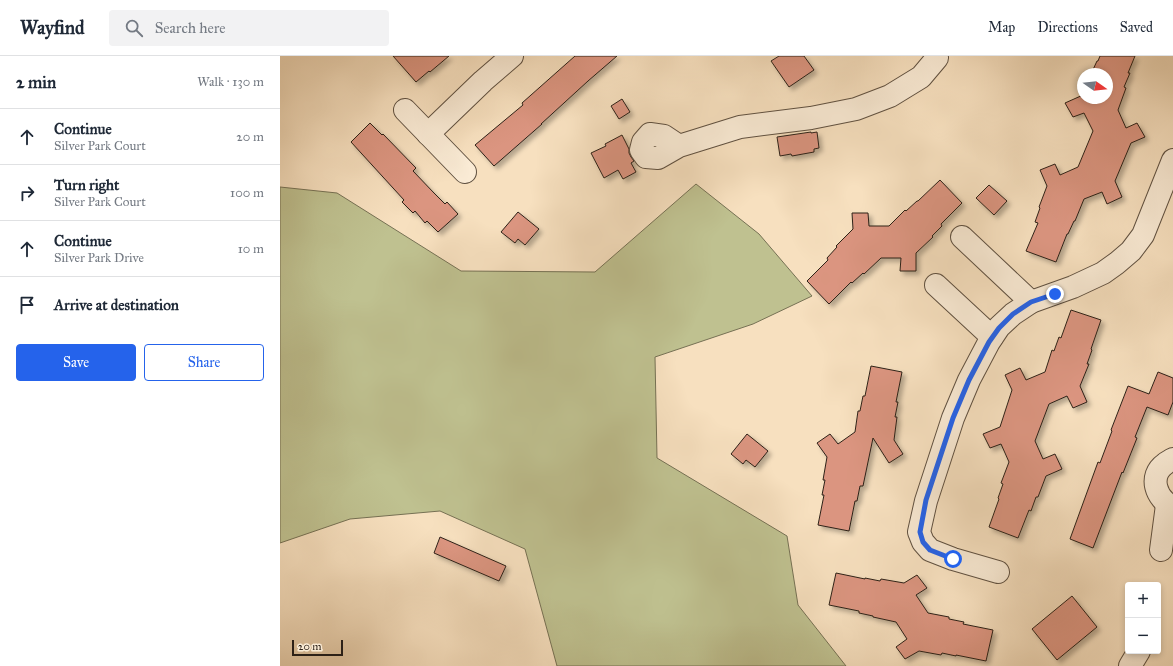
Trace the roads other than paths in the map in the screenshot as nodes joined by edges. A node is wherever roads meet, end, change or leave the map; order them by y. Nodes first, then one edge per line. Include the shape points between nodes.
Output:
1 (512, 56) edge
2 (938, 57) edge
3 (405, 110) dead end
4 (428, 134) junction
5 (679, 146) dead end
6 (1173, 160) edge
7 (464, 172) dead end
8 (962, 237) dead end
9 (936, 285) dead end
10 (1031, 302) junction
11 (992, 337) junction
12 (1173, 459) edge
13 (1170, 506) edge
14 (1161, 550) dead end
15 (998, 572) dead end
16 (1137, 654) edge
17 (1130, 666) edge

1 - 4 street
2 - 5 street via 921,77 890,96 856,109 740,127
3 - 4 street
4 - 7 street
6 - 10 street via 1143,235 1131,251 1090,280
8 - 10 street
9 - 11 street
10 - 11 street via 1013,314
11 - 15 street via 969,380 953,418 926,500 920,532 923,542 930,550
12 - 13 street via 1164,464 1155,483 1157,493
13 - 14 street
16 - 17 street

